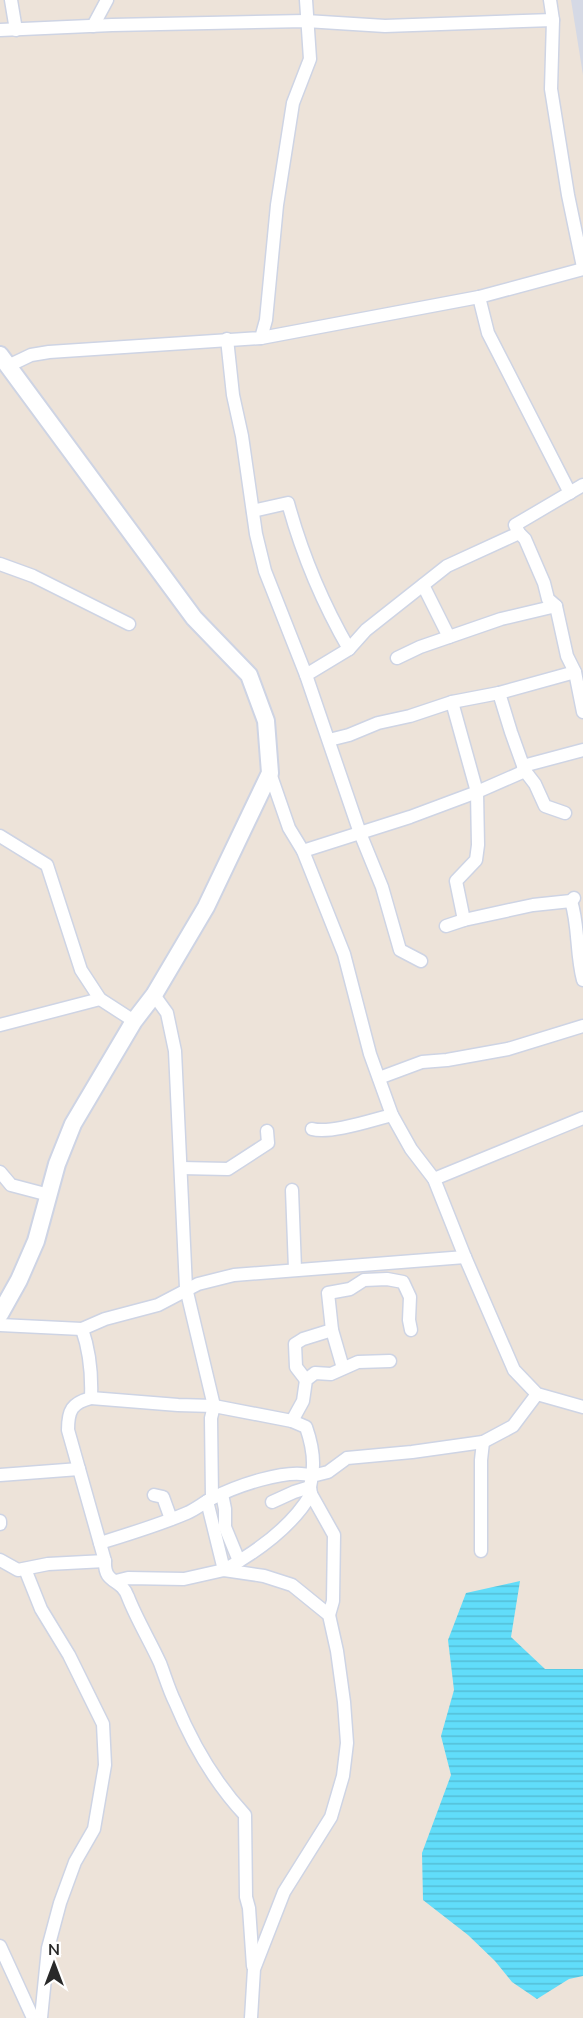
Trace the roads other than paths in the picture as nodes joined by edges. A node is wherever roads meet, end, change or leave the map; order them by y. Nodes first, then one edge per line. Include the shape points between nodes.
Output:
1 (11, 0) edge
2 (107, 0) edge
3 (306, 0) edge
4 (550, 0) edge
5 (553, 20) junction
6 (306, 21) junction
7 (93, 26) junction
8 (0, 30) edge
9 (16, 30) junction
10 (583, 268) edge
11 (479, 297) junction
12 (261, 338) junction
13 (227, 339) junction
14 (4, 360) edge
15 (583, 485) edge
16 (570, 493) junction
17 (253, 511) junction
18 (519, 533) junction
19 (0, 564) edge
20 (423, 585) junction
21 (556, 606) junction
22 (129, 624) dead end
23 (448, 637) junction
24 (349, 649) junction
25 (397, 658) dead end
26 (575, 672) junction
27 (306, 675) junction
28 (500, 693) junction
29 (452, 702) junction
30 (583, 712) edge
31 (329, 740) junction
32 (583, 750) edge
33 (524, 768) junction
34 (270, 772) junction
35 (477, 792) junction
36 (566, 813) dead end
37 (360, 833) junction
38 (0, 836) edge
39 (303, 851) junction
40 (464, 920) junction
41 (446, 926) dead end
42 (421, 961) dead end
43 (583, 980) edge
44 (154, 994) junction
45 (100, 999) junction
46 (135, 1021) junction
47 (0, 1025) edge
48 (583, 1026) edge
49 (379, 1078) junction
50 (392, 1115) junction
51 (583, 1118) edge
52 (312, 1129) dead end
53 (267, 1131) dead end
54 (181, 1168) junction
55 (0, 1172) edge
56 (434, 1179) junction
57 (292, 1190) dead end
58 (49, 1195) junction
59 (465, 1257) junction
60 (295, 1269) junction
61 (186, 1288) junction
62 (0, 1314) edge
63 (0, 1325) edge
64 (82, 1329) junction
65 (332, 1330) junction
66 (411, 1330) dead end
67 (390, 1361) dead end
68 (343, 1368) junction
69 (306, 1380) junction
70 (537, 1394) junction
71 (91, 1398) junction
72 (581, 1404) edge
73 (214, 1406) junction
74 (292, 1421) junction
75 (483, 1442) junction
76 (79, 1469) junction
77 (0, 1475) edge
78 (311, 1486) junction
79 (154, 1495) dead end
80 (214, 1498) junction
81 (272, 1502) dead end
82 (171, 1519) junction
83 (100, 1543) junction
84 (481, 1551) dead end
85 (0, 1560) edge
86 (105, 1561) junction
87 (240, 1561) junction
88 (25, 1569) junction
89 (224, 1570) junction
90 (116, 1581) junction
91 (329, 1616) junction
92 (0, 1946) edge
93 (254, 1969) junction
94 (33, 2018) edge
95 (41, 2018) edge
96 (251, 2018) edge

1 - 9 street
2 - 7 street
3 - 6 street
4 - 5 street
5 - 6 street via 385,26
5 - 10 street via 551,88
6 - 7 street
6 - 12 street via 310,59 293,103
7 - 9 street
8 - 9 street
10 - 11 street
11 - 12 street
11 - 16 street via 488,333
12 - 13 street
13 - 14 street via 49,352
13 - 17 street
14 - 34 main road via 194,618 249,675 266,721
15 - 16 street
16 - 18 street via 515,525
17 - 24 street via 288,503 327,611
17 - 27 street via 265,571
18 - 20 street via 447,566
18 - 21 street via 525,538 548,599
19 - 22 street via 33,576
20 - 23 street
20 - 24 street via 366,630
21 - 23 street
21 - 26 street via 567,656
23 - 25 street
24 - 27 street
26 - 28 street
26 - 30 street
27 - 31 street
28 - 29 street
28 - 33 street
29 - 31 street
29 - 35 street
31 - 37 street
32 - 33 street
33 - 35 street
33 - 36 street via 545,807
34 - 39 street via 288,828
34 - 44 main road via 206,907
35 - 37 street
35 - 40 street via 476,860 456,881
37 - 39 street
37 - 42 street via 382,887 400,950
38 - 45 street via 47,865 81,970
39 - 49 street via 344,954
40 - 41 street
40 - 43 street via 573,900
44 - 46 main road
44 - 54 street via 168,1013 175,1051
45 - 46 street
45 - 47 street
46 - 58 main road via 74,1124
48 - 49 street via 508,1049 422,1062
49 - 50 street
50 - 52 street via 356,1125
50 - 56 street
51 - 56 street
53 - 54 street via 268,1143 228,1169
54 - 61 street
55 - 58 street via 11,1185
56 - 59 street
57 - 60 street
58 - 62 main road via 20,1280
59 - 60 street
59 - 70 street via 514,1370
60 - 61 street via 234,1275
61 - 64 street via 158,1305
61 - 73 street
63 - 64 street
64 - 71 street via 92,1372
65 - 66 street via 327,1293 350,1289 364,1280 387,1279 403,1282 410,1297
65 - 68 street
65 - 69 street via 295,1344 296,1367
67 - 68 street via 358,1362
68 - 69 street via 331,1374 315,1373
69 - 74 street via 303,1401
70 - 72 street
70 - 75 street via 513,1426
71 - 73 street
71 - 76 street via 78,1402 68,1416
73 - 74 street
73 - 80 street
74 - 78 street via 306,1427 312,1442
75 - 78 street via 347,1458
75 - 84 street
76 - 77 street
76 - 83 street
78 - 80 street via 303,1473 291,1473 236,1487
78 - 81 street
78 - 87 street via 302,1510
78 - 91 street via 334,1534 333,1601
79 - 82 street via 163,1497
80 - 82 street
80 - 87 street via 225,1509 225,1527
80 - 89 street
82 - 83 street
83 - 86 street
85 - 88 street via 18,1570
86 - 88 street
86 - 90 street via 104,1571
87 - 89 street
88 - 95 street via 41,1609 103,1724 105,1765 94,1829 75,1862 48,1948
89 - 90 street via 183,1579
89 - 91 street via 292,1585
90 - 93 street via 126,1589 135,1617 195,1745 225,1794 245,1815 246,1897
91 - 93 street via 345,1702 347,1743 343,1776 331,1817 284,1892
92 - 94 street
93 - 96 street

